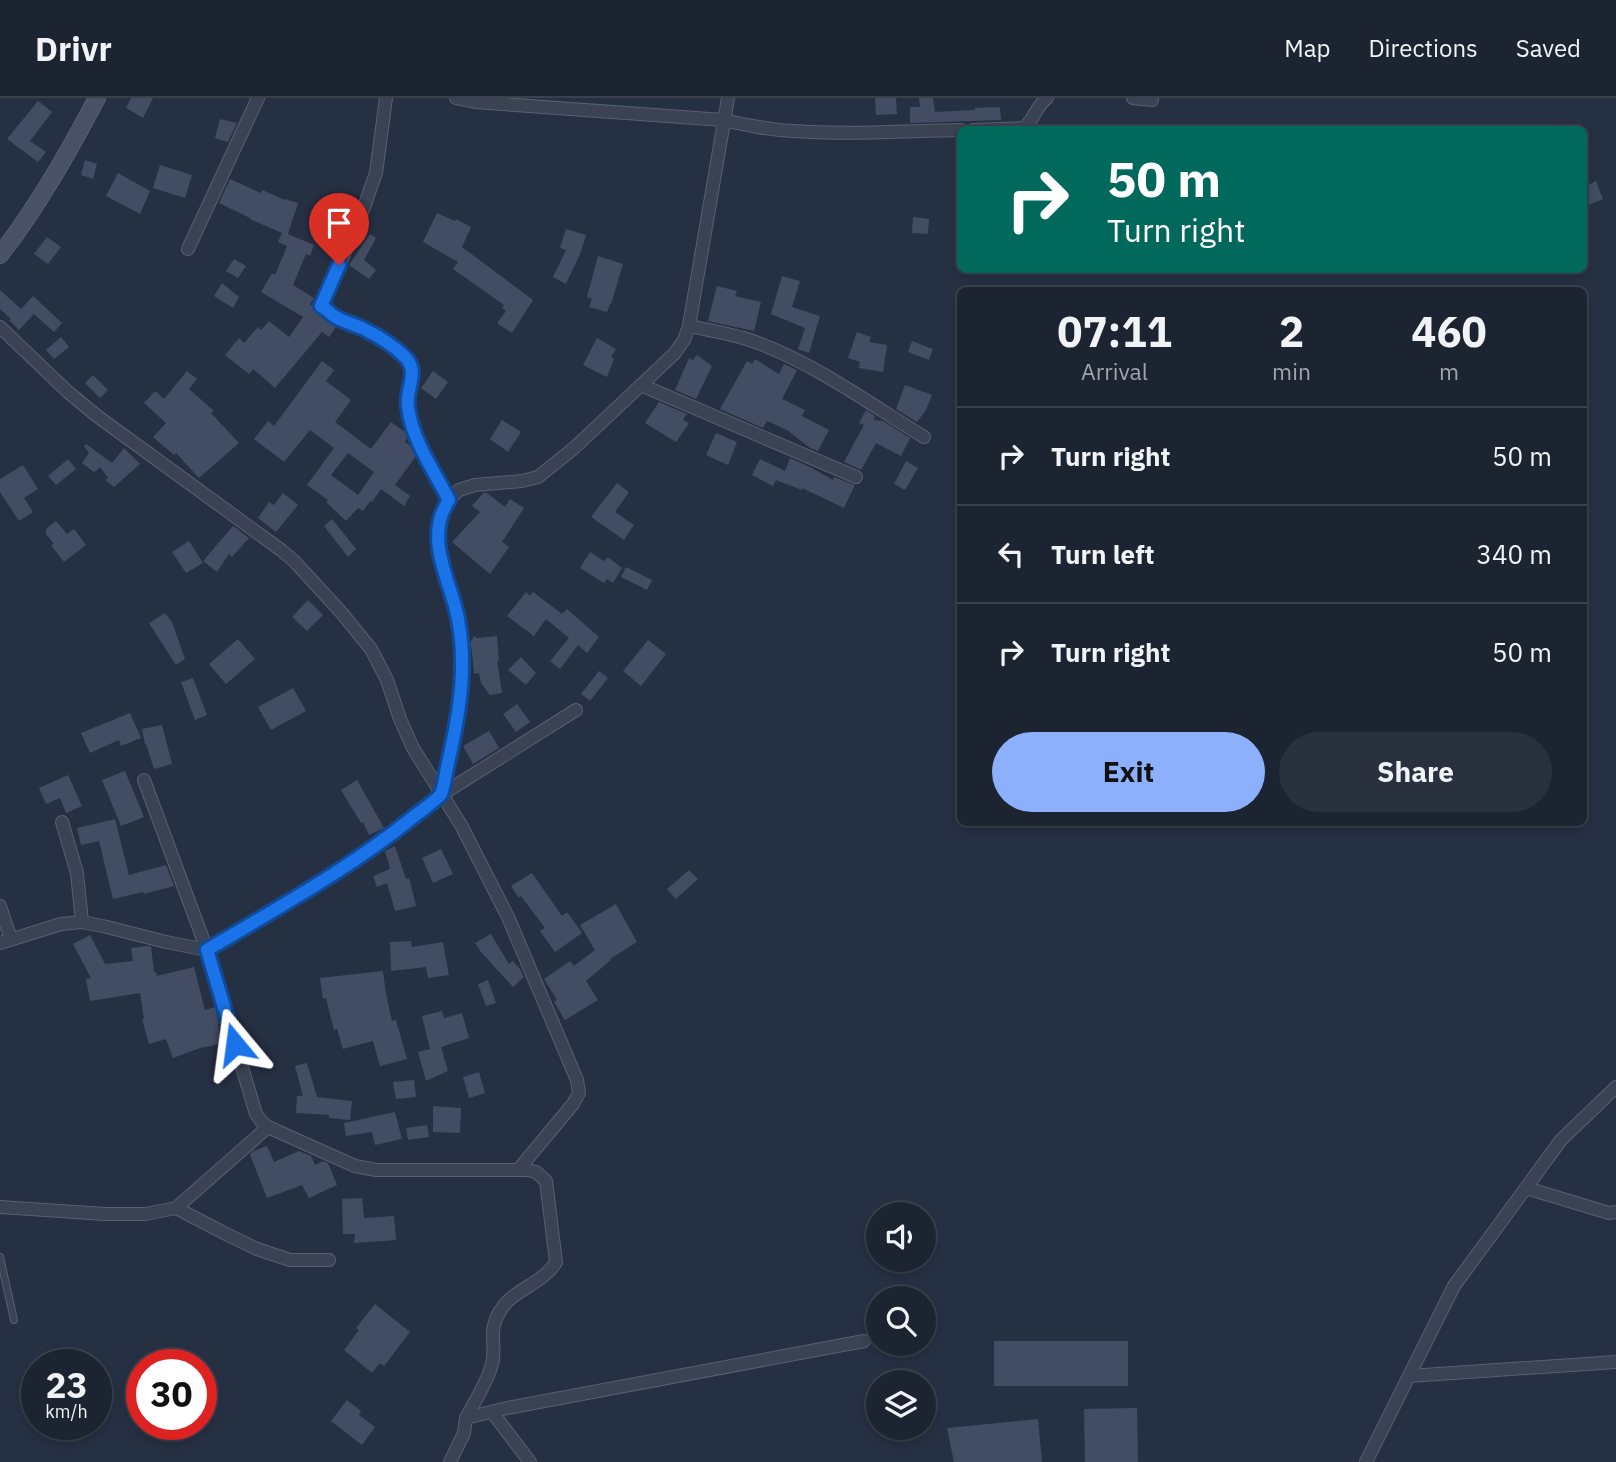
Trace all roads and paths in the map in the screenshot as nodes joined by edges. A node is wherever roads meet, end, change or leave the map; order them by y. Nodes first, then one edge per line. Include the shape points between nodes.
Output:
1 (97, 98) edge
2 (258, 98) edge
3 (386, 98) edge
4 (456, 98) edge
5 (728, 98) edge
6 (1046, 98) edge
7 (1133, 98) edge
8 (1152, 100) dead end
9 (723, 120) junction
10 (1026, 126) edge
11 (957, 130) edge
12 (188, 249) dead end
13 (0, 255) edge
14 (689, 326) junction
15 (0, 327) edge
16 (641, 385) junction
17 (924, 437) dead end
18 (856, 477) dead end
19 (449, 500) junction
20 (576, 710) dead end
21 (144, 780) dead end
22 (441, 794) junction
23 (62, 822) dead end
24 (0, 905) edge
25 (82, 922) junction
26 (6, 941) edge
27 (207, 950) junction
28 (1616, 1087) edge
29 (268, 1128) junction
30 (518, 1170) junction
31 (1525, 1188) junction
32 (0, 1207) edge
33 (176, 1208) junction
34 (1616, 1212) edge
35 (0, 1257) edge
36 (330, 1260) dead end
37 (14, 1320) dead end
38 (864, 1341) dead end
39 (1616, 1362) edge
40 (1409, 1376) junction
41 (492, 1412) junction
42 (466, 1418) junction
43 (450, 1462) edge
44 (530, 1462) edge
45 (1366, 1462) edge

1 - 13 street via 50,186
2 - 12 street
3 - 19 street via 376,173 321,306 405,356 413,370 407,404 411,421
4 - 9 street
5 - 9 street
6 - 10 street
7 - 8 street
9 - 11 street via 793,131
9 - 14 street
14 - 16 street via 674,355
14 - 17 street via 772,348
15 - 22 street via 97,416 281,550 306,574 371,649 413,748
16 - 18 street
16 - 19 street via 538,477 475,485 459,490
19 - 22 street via 442,510 438,549 463,656 457,726
20 - 22 street
21 - 27 street
22 - 27 street via 380,844
22 - 30 street via 508,917 577,1080 579,1093 573,1104
23 - 25 street via 77,873
24 - 26 street
25 - 26 street
25 - 27 street
27 - 29 street via 256,1114
28 - 31 street via 1561,1140
29 - 30 street via 355,1166 376,1170
29 - 33 street
30 - 42 street via 536,1172 546,1181 556,1262 502,1307 495,1320 493,1362
31 - 34 street
31 - 40 street via 1454,1286
32 - 33 street via 105,1214
33 - 36 street via 290,1260
35 - 37 lane
38 - 41 street
39 - 40 street
40 - 45 street
41 - 42 street
41 - 44 street
42 - 43 street

